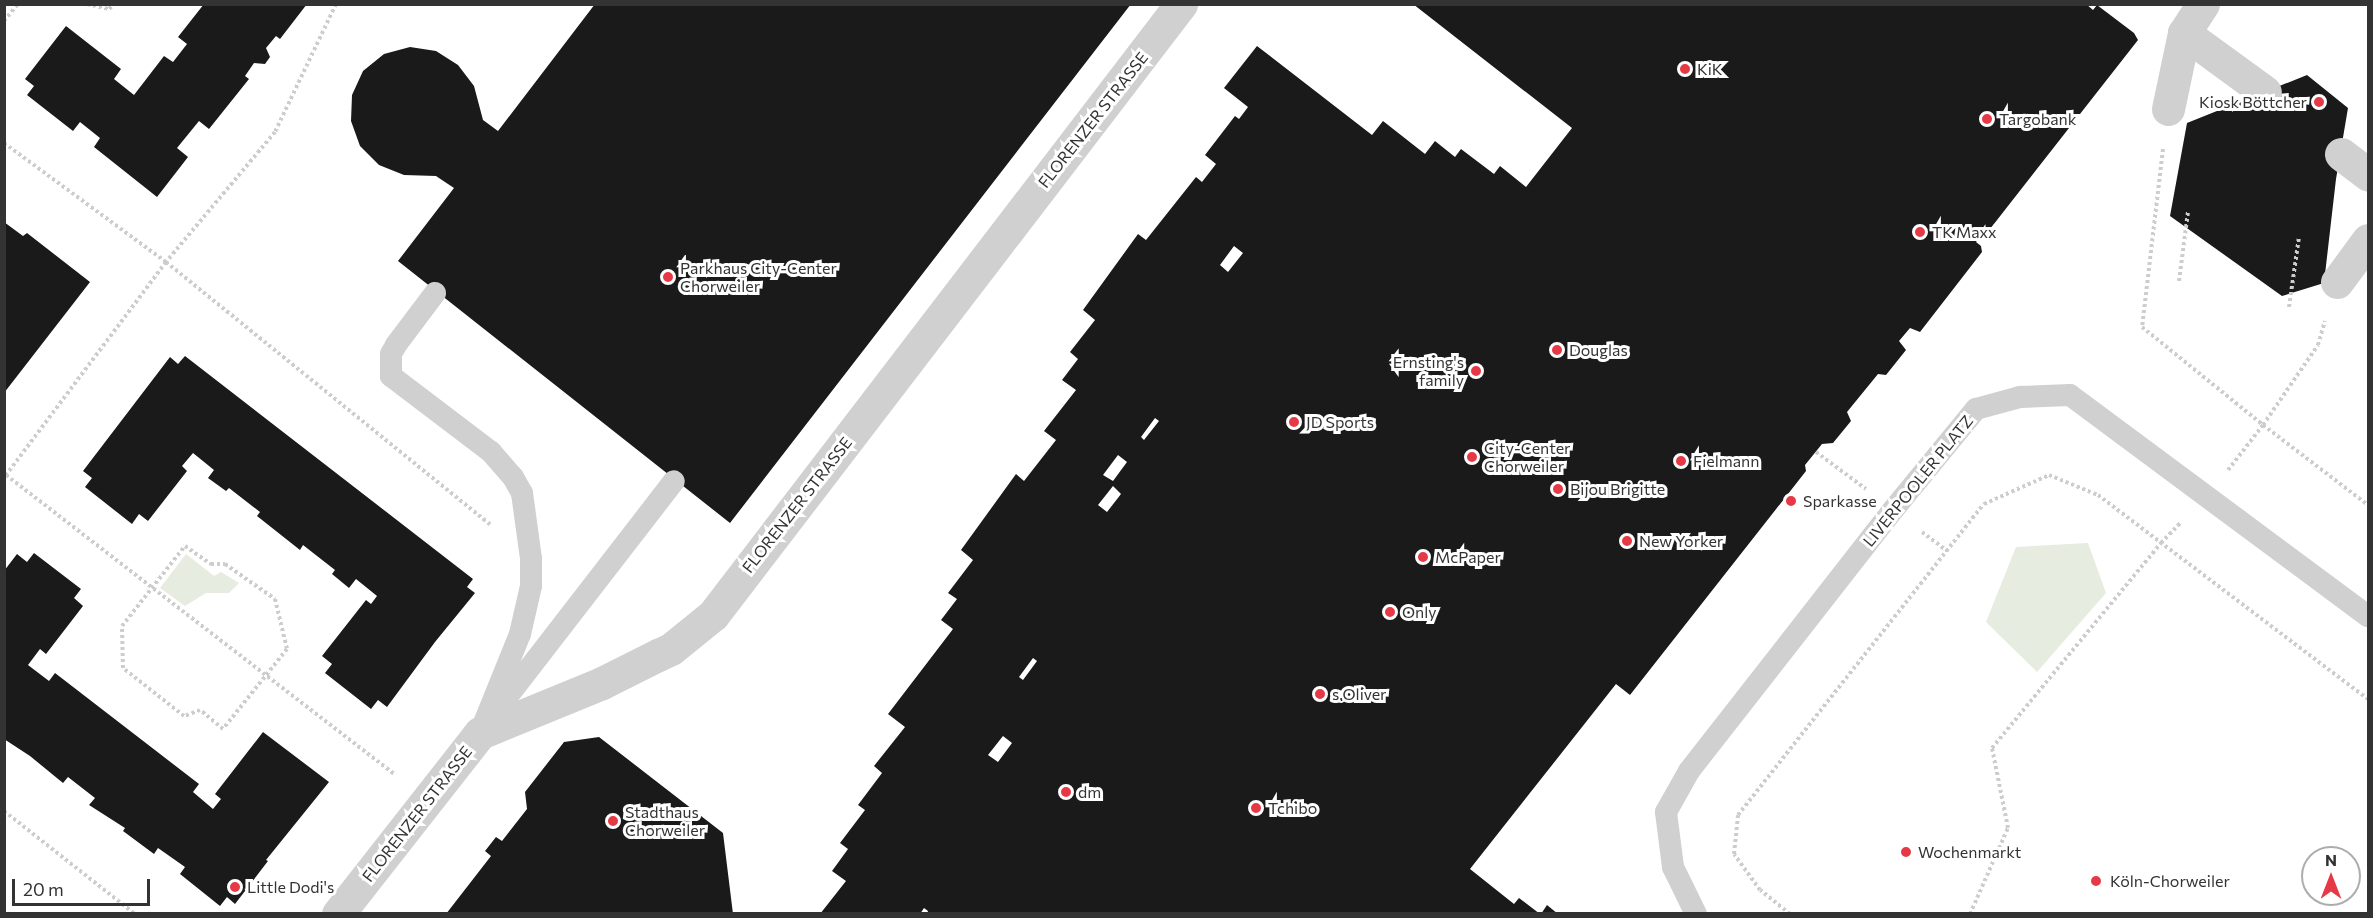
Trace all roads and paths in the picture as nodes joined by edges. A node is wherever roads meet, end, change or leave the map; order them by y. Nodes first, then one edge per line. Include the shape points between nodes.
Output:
1 (18, 4) edge
2 (87, 4) edge
3 (114, 4) edge
4 (336, 4) edge
5 (1181, 4) edge
6 (2203, 4) edge
7 (4, 21) edge
8 (2184, 33) junction
9 (2265, 92) dead end
10 (2168, 109) joint
11 (4, 143) edge
12 (2341, 154) dead end
13 (2368, 174) edge
14 (2188, 212) dead end
15 (2300, 237) dead end
16 (2368, 240) edge
17 (166, 262) junction
18 (2179, 281) dead end
19 (2337, 282) joint
20 (435, 293) dead end
21 (2289, 307) dead end
22 (2263, 425) junction
23 (5, 477) edge
24 (674, 481) dead end
25 (2207, 496) junction
26 (2368, 505) edge
27 (2161, 543) junction
28 (531, 559) junction
29 (152, 587) junction
30 (2368, 616) edge
31 (267, 676) junction
32 (2368, 699) edge
33 (480, 733) junction
34 (428, 800) junction
35 (4, 811) edge
36 (135, 914) edge
37 (338, 914) edge
38 (1696, 914) edge
39 (1790, 914) edge
40 (1970, 914) edge

1 - 7 path
2 - 3 path via 109,9
4 - 17 path via 275,132
5 - 33 street, FLORENZER STRASSE via 712,615 670,649 602,683
6 - 8 street
8 - 9 street
8 - 10 street
10 - 22 path via 2142,327
11 - 17 path
12 - 13 street
14 - 18 path
15 - 21 path
16 - 19 street
17 - 23 path
17 - 28 path
19 - 22 path via 2318,345
20 - 28 lane via 391,354 391,376 491,452 513,477 522,493
22 - 25 path
22 - 26 path
23 - 29 path
24 - 33 lane
25 - 27 path
25 - 30 lane, LIVERPOOLER PLATZ
25 - 38 lane, LIVERPOOLER PLATZ via 2070,395 2020,397 1976,410 1689,771 1666,812 1673,867
27 - 32 path
27 - 39 path via 2098,495 2049,475 1984,504 1738,815 1734,854 1760,890
27 - 40 path via 1992,748 2008,828
28 - 33 lane via 530,596 520,634
29 - 31 path
29 - 31 path via 185,546 211,564 225,564 275,599 287,649
29 - 31 path via 122,626 123,668 184,716 200,710 223,729
31 - 34 path
33 - 34 street, FLORENZER STRASSE
34 - 37 street, FLORENZER STRASSE
35 - 36 path

